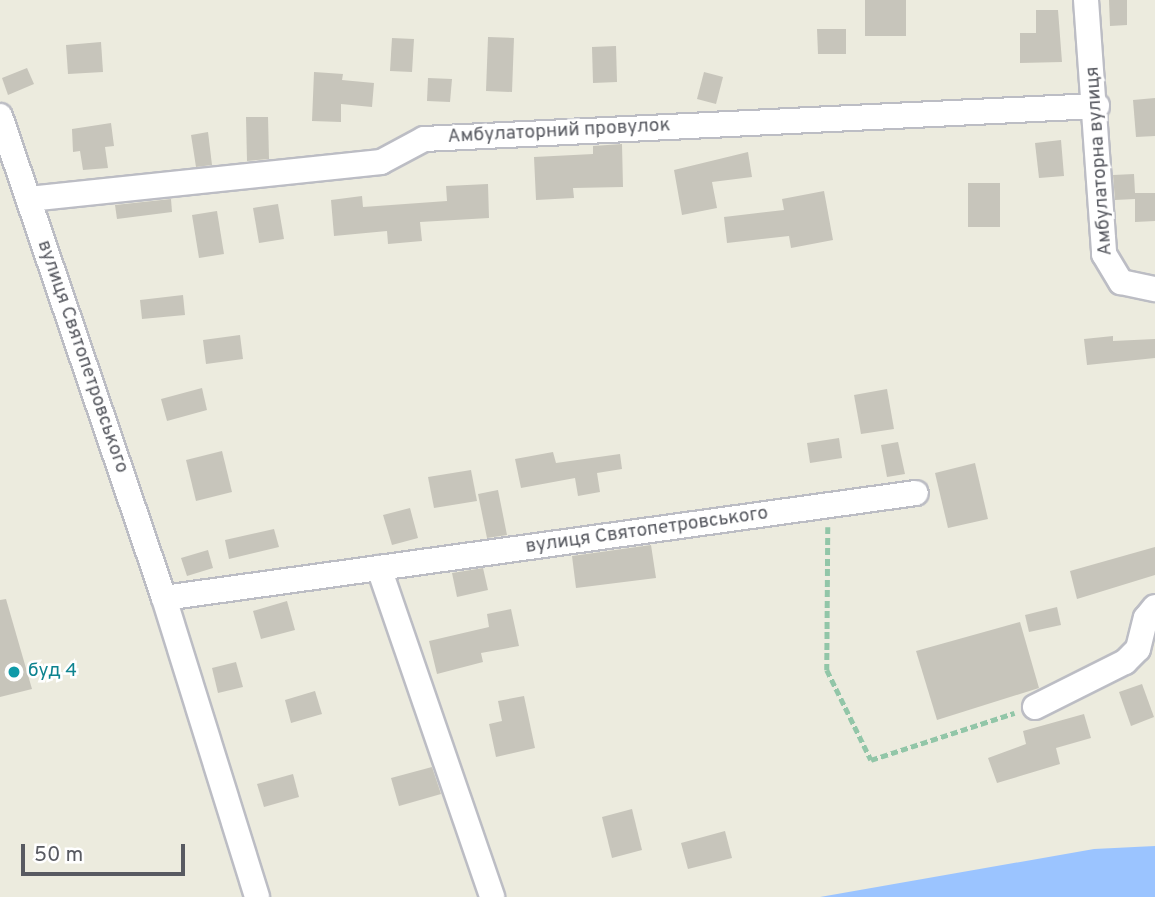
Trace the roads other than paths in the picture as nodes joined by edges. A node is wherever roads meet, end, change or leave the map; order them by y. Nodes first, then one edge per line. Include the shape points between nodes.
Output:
1 (1086, 0) edge
2 (1097, 106) junction
3 (0, 116) edge
4 (29, 199) junction
5 (1155, 289) edge
6 (916, 493) dead end
7 (379, 568) junction
8 (164, 598) junction
9 (1155, 607) edge
10 (1035, 707) road end
11 (257, 897) edge
12 (492, 897) edge

1 - 2 street, Амбулаторна вулиця
2 - 4 street, Амбулаторний провулок via 424,139 381,162
2 - 5 street, Амбулаторна вулиця via 1104,254 1121,282
3 - 4 street, вулиця Святопетровського
4 - 8 street, вулиця Святопетровського
6 - 7 street, вулиця Святопетровського
7 - 8 street, вулиця Святопетровського
7 - 12 street
8 - 11 street, вулиця Святопетровського
9 - 10 street via 1146,618 1138,649 1125,662

